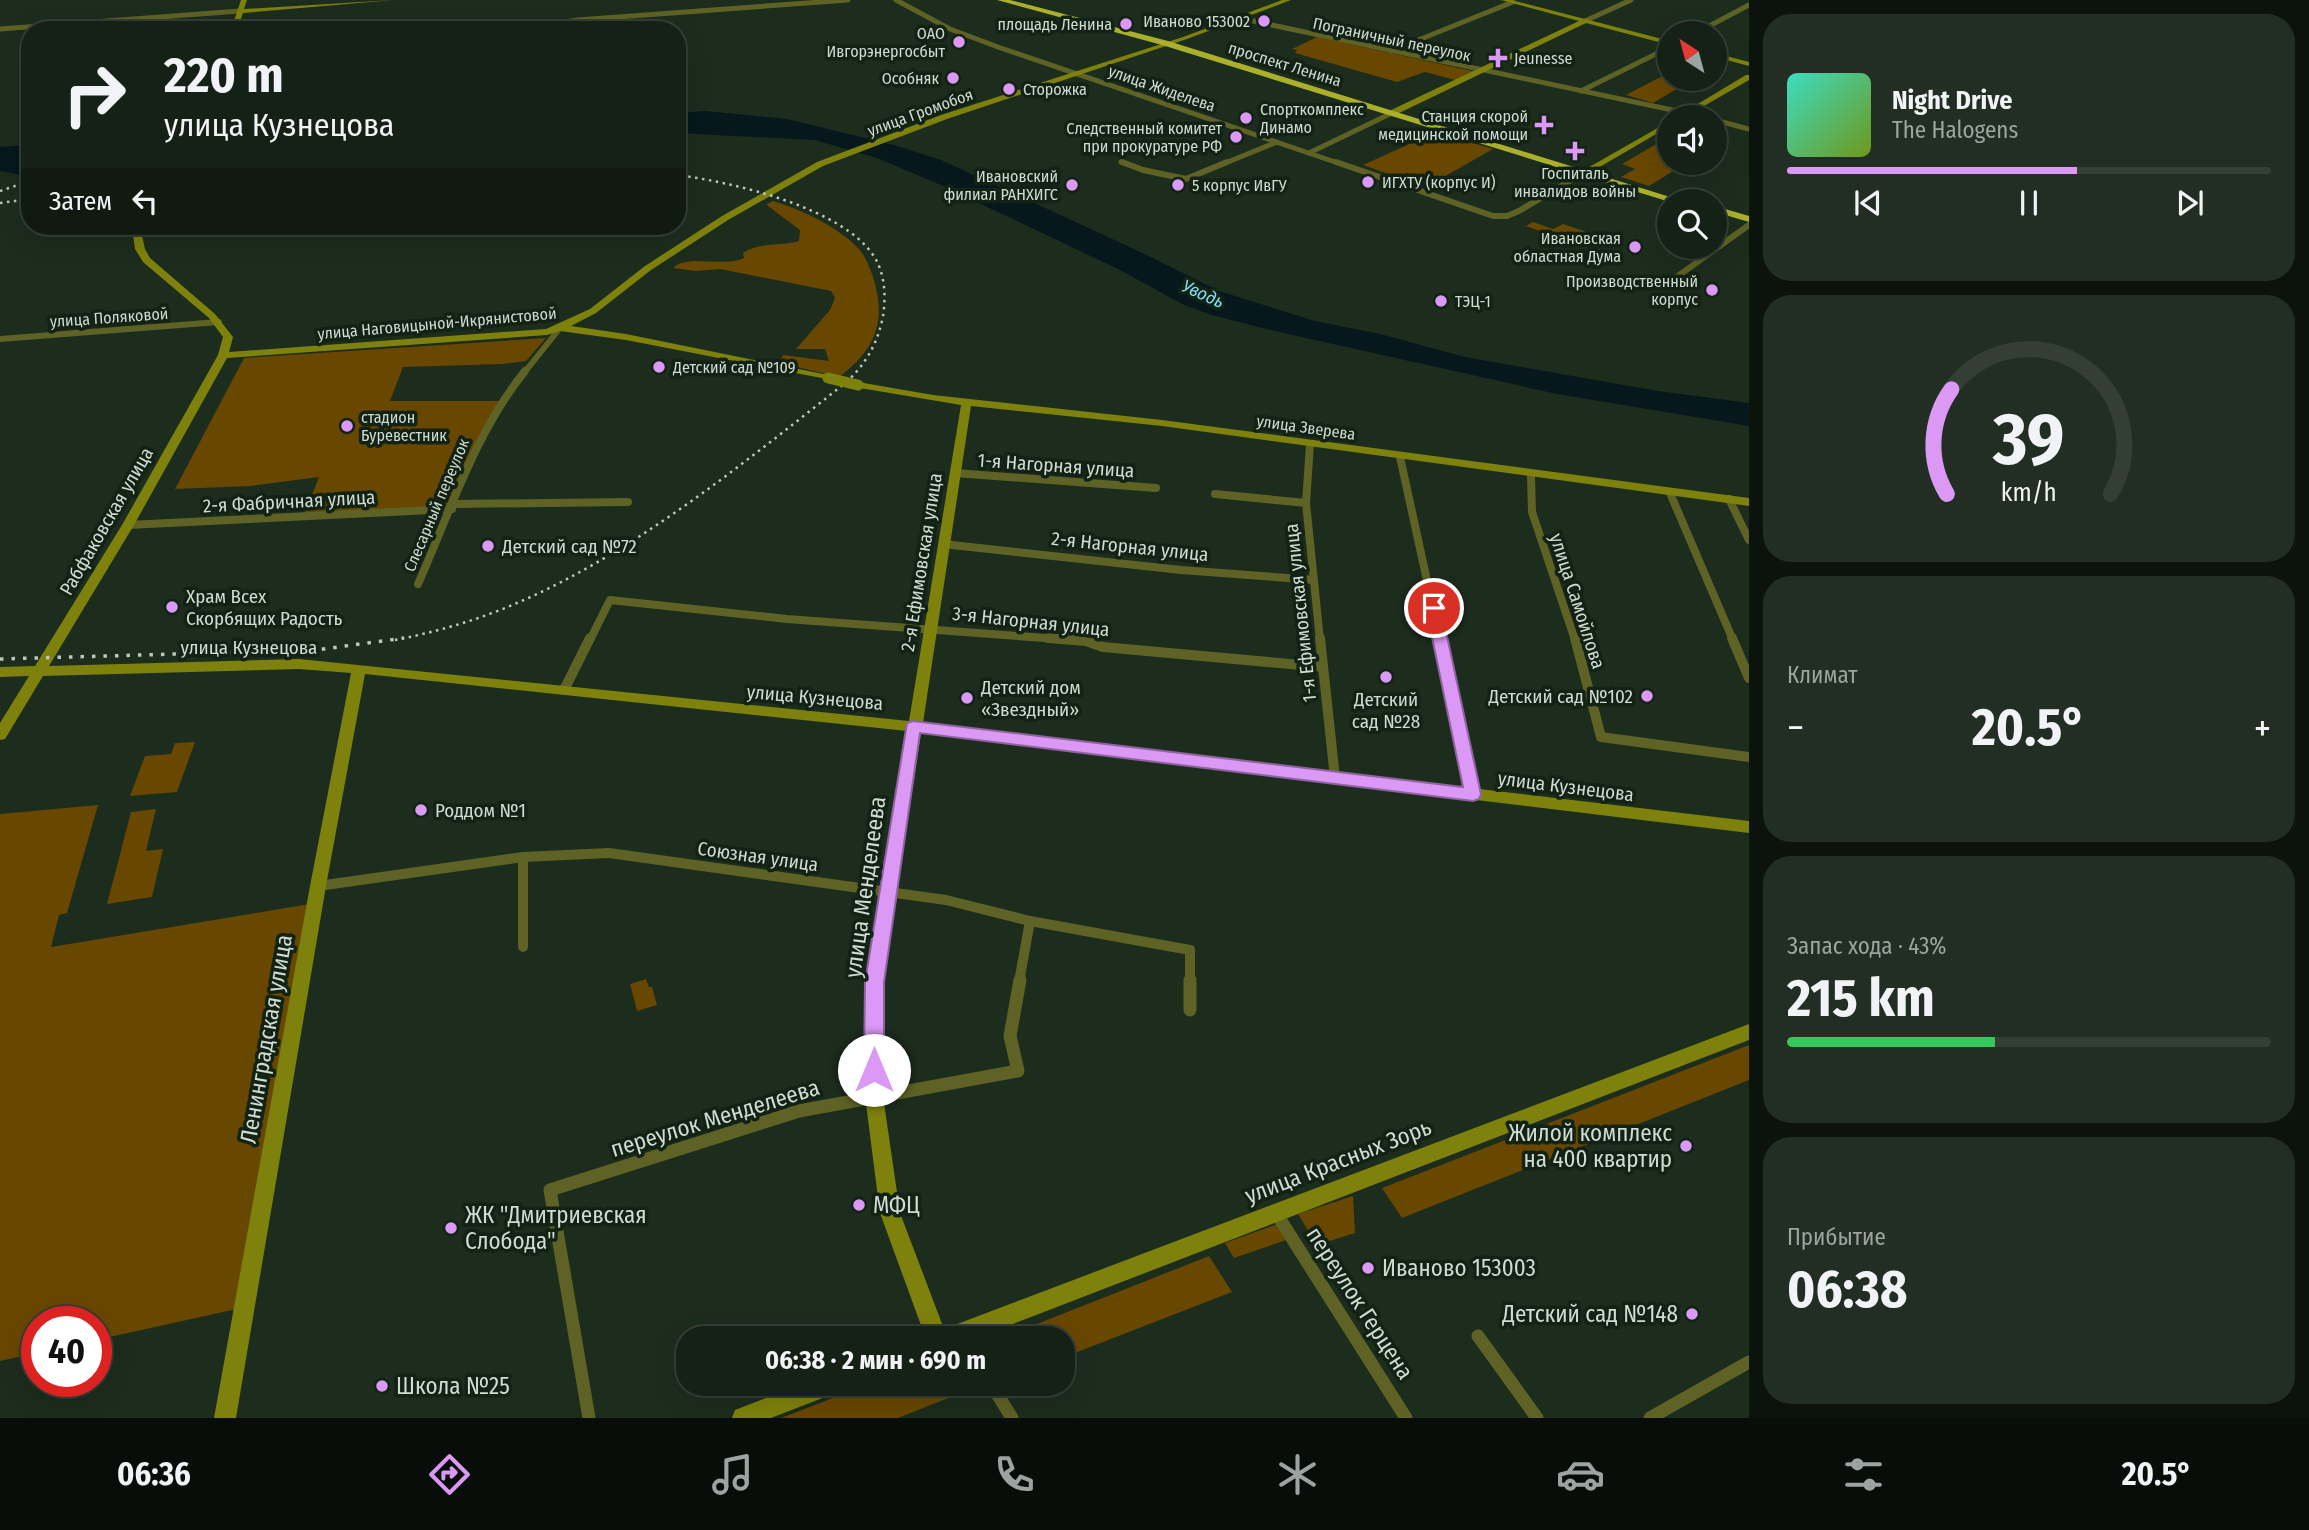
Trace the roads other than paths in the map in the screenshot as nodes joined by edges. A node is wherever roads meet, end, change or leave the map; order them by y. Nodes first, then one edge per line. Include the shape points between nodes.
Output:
1 (244, 0) edge
2 (391, 0) edge
3 (848, 0) edge
4 (896, 0) edge
5 (1001, 0) edge
6 (1015, 0) edge
7 (1288, 0) edge
8 (1294, 0) edge
9 (1504, 0) edge
10 (1631, 0) edge
11 (1513, 2) junction
12 (1749, 5) edge
13 (240, 11) junction
14 (1241, 19) junction
15 (107, 21) edge
16 (237, 21) edge
17 (571, 21) edge
18 (1586, 21) junction
19 (1719, 21) edge
20 (21, 27) edge
21 (0, 29) edge
22 (1657, 41) edge
23 (1169, 42) junction
24 (1191, 43) junction
25 (1390, 51) junction
26 (1657, 52) edge
27 (1727, 58) edge
28 (1749, 64) edge
29 (1483, 71) junction
30 (1079, 74) junction
31 (1749, 77) edge
32 (1581, 92) junction
33 (1700, 105) edge
34 (1657, 109) edge
35 (1395, 112) junction
36 (1727, 123) edge
37 (1749, 129) edge
38 (1657, 130) edge
39 (1278, 142) junction
40 (1309, 153) junction
41 (1121, 162) dead end
42 (1586, 171) junction
43 (1657, 191) edge
44 (762, 194) joint
45 (1657, 194) edge
46 (1727, 215) edge
47 (1749, 222) edge
48 (138, 235) edge
49 (1671, 281) dead end
50 (219, 322) junction
51 (561, 328) junction
52 (0, 339) edge
53 (223, 355) junction
54 (858, 385) joint
55 (966, 404) junction
56 (1310, 444) junction
57 (1400, 457) junction
58 (955, 473) junction
59 (1531, 476) junction
60 (1156, 488) dead end
61 (1670, 493) junction
62 (1215, 494) dead end
63 (1729, 499) junction
64 (628, 502) dead end
65 (1749, 502) edge
66 (1306, 503) junction
67 (453, 506) junction
68 (128, 524) junction
69 (1749, 540) edge
70 (943, 544) junction
71 (1314, 580) junction
72 (418, 584) dead end
73 (929, 628) junction
74 (1324, 667) junction
75 (359, 668) junction
76 (40, 671) junction
77 (0, 672) edge
78 (1749, 677) edge
79 (564, 690) junction
80 (913, 727) junction
81 (0, 735) edge
82 (1749, 757) edge
83 (1335, 778) junction
84 (1473, 794) junction
85 (1749, 827) edge
86 (523, 857) junction
87 (318, 886) junction
88 (888, 891) junction
89 (1030, 922) junction
90 (523, 947) dead end
91 (1189, 1010) dead end
92 (1749, 1032) edge
93 (874, 1096) junction
94 (1276, 1213) junction
95 (932, 1326) edge
96 (990, 1326) edge
97 (1478, 1336) dead end
98 (1749, 1362) edge
99 (799, 1396) edge
100 (998, 1396) edge
101 (225, 1418) edge
102 (589, 1418) edge
103 (743, 1418) edge
104 (1012, 1418) edge
105 (1406, 1418) edge
106 (1537, 1418) edge
107 (1650, 1418) edge

1 - 13 main road
2 - 13 main road
3 - 17 street
4 - 30 street, улица Жиделева via 957,32
5 - 23 highway, проспект Ленина
6 - 23 highway, проспект Ленина
7 - 14 main road, улица Громобоя
8 - 14 main road, улица Громобоя
9 - 11 main road
10 - 18 street
11 - 18 main road
11 - 25 street
12 - 19 street
13 - 15 street
13 - 16 main road
14 - 23 main road, улица Громобоя
14 - 24 main road, улица Громобоя
14 - 25 street, Пограничный переулок
18 - 22 main road
18 - 29 main road
20 - 21 street
23 - 24 highway, проспект Ленина
23 - 30 main road, улица Громобоя
23 - 35 highway, проспект Ленина
24 - 35 highway, проспект Ленина
25 - 29 street, Пограничный переулок
26 - 32 street
27 - 28 main road
29 - 32 street, Пограничный переулок
29 - 35 main road
30 - 39 street, улица Жиделева
30 - 44 main road, улица Громобоя via 842,155
31 - 33 main road
32 - 34 street, Пограничный переулок
35 - 40 street
35 - 42 highway, проспект Ленина
36 - 37 street
38 - 42 main road
39 - 40 street, улица Жиделева
39 - 41 street via 1186,178
40 - 42 street, улица Жиделева via 1493,216 1519,211
42 - 43 highway, проспект Ленина
42 - 45 highway, проспект Ленина
44 - 51 main road, Слесарный переулок via 648,268 593,311
46 - 47 highway
47 - 49 street
48 - 50 main road via 146,260
50 - 52 street, улица Поляковой
50 - 53 main road via 228,337
51 - 53 main road, улица Наговицыной-Икрянистовой
51 - 54 main road, улица Наговицыной-Икрянистовой, bridge via 645,340
51 - 67 street, Слесарный переулок via 503,401 473,452
53 - 68 main road, Рабфаковская улица
54 - 55 main road, улица Зверева
55 - 56 main road, улица Зверева via 1120,417
55 - 58 main road, 2-я Ефимовская улица
56 - 57 main road, улица Зверева
56 - 66 street, 1-я Ефимовская улица
57 - 59 main road, улица Зверева
57 - 84 street
58 - 60 street, 1-я Нагорная улица
58 - 70 main road, 2-я Ефимовская улица
59 - 61 main road, улица Зверева
59 - 82 street, улица Самойлова via 1532,512 1570,621 1601,737
61 - 63 main road, улица Зверева
61 - 78 street
62 - 66 street
63 - 65 main road, улица Зверева
63 - 69 street
64 - 67 street, 2-я Фабричная улица
66 - 71 street, 1-я Ефимовская улица
67 - 68 street, 2-я Фабричная улица
67 - 72 street, Слесарный переулок
68 - 76 main road, Рабфаковская улица
70 - 71 street, 2-я Нагорная улица
70 - 73 main road, 2-я Ефимовская улица
71 - 74 street, 1-я Ефимовская улица
73 - 74 street, 3-я Нагорная улица
73 - 79 street, 3-я Нагорная улица via 610,600
73 - 80 main road, 2-я Ефимовская улица
74 - 83 street, 1-я Ефимовская улица
75 - 76 main road, улица Кузнецова via 299,664
75 - 79 main road, улица Кузнецова
75 - 87 main road, Ленинградская улица
76 - 77 main road, улица Кузнецова
76 - 81 main road, Рабфаковская улица
79 - 80 main road, улица Кузнецова
80 - 83 main road, улица Кузнецова
80 - 88 main road, улица Менделеева
83 - 84 main road, улица Кузнецова
84 - 85 main road, улица Кузнецова
86 - 87 street, Союзная улица
86 - 88 street, Союзная улица via 609,853
86 - 90 street
87 - 101 main road, Ленинградская улица
88 - 89 street, Союзная улица via 946,900
88 - 93 main road, улица Менделеева via 875,982
89 - 91 street, Союзная улица via 1190,950
89 - 93 street, переулок Менделеева via 1010,1036 1018,1071
92 - 94 main road, улица Красных Зорь
93 - 95 main road, улица Менделеева via 891,1213
93 - 102 street, переулок Менделеева via 799,1111 550,1190
94 - 96 main road, улица Красных Зорь
94 - 105 street, переулок Герцена
97 - 106 street
98 - 107 street
99 - 103 main road
100 - 104 street

